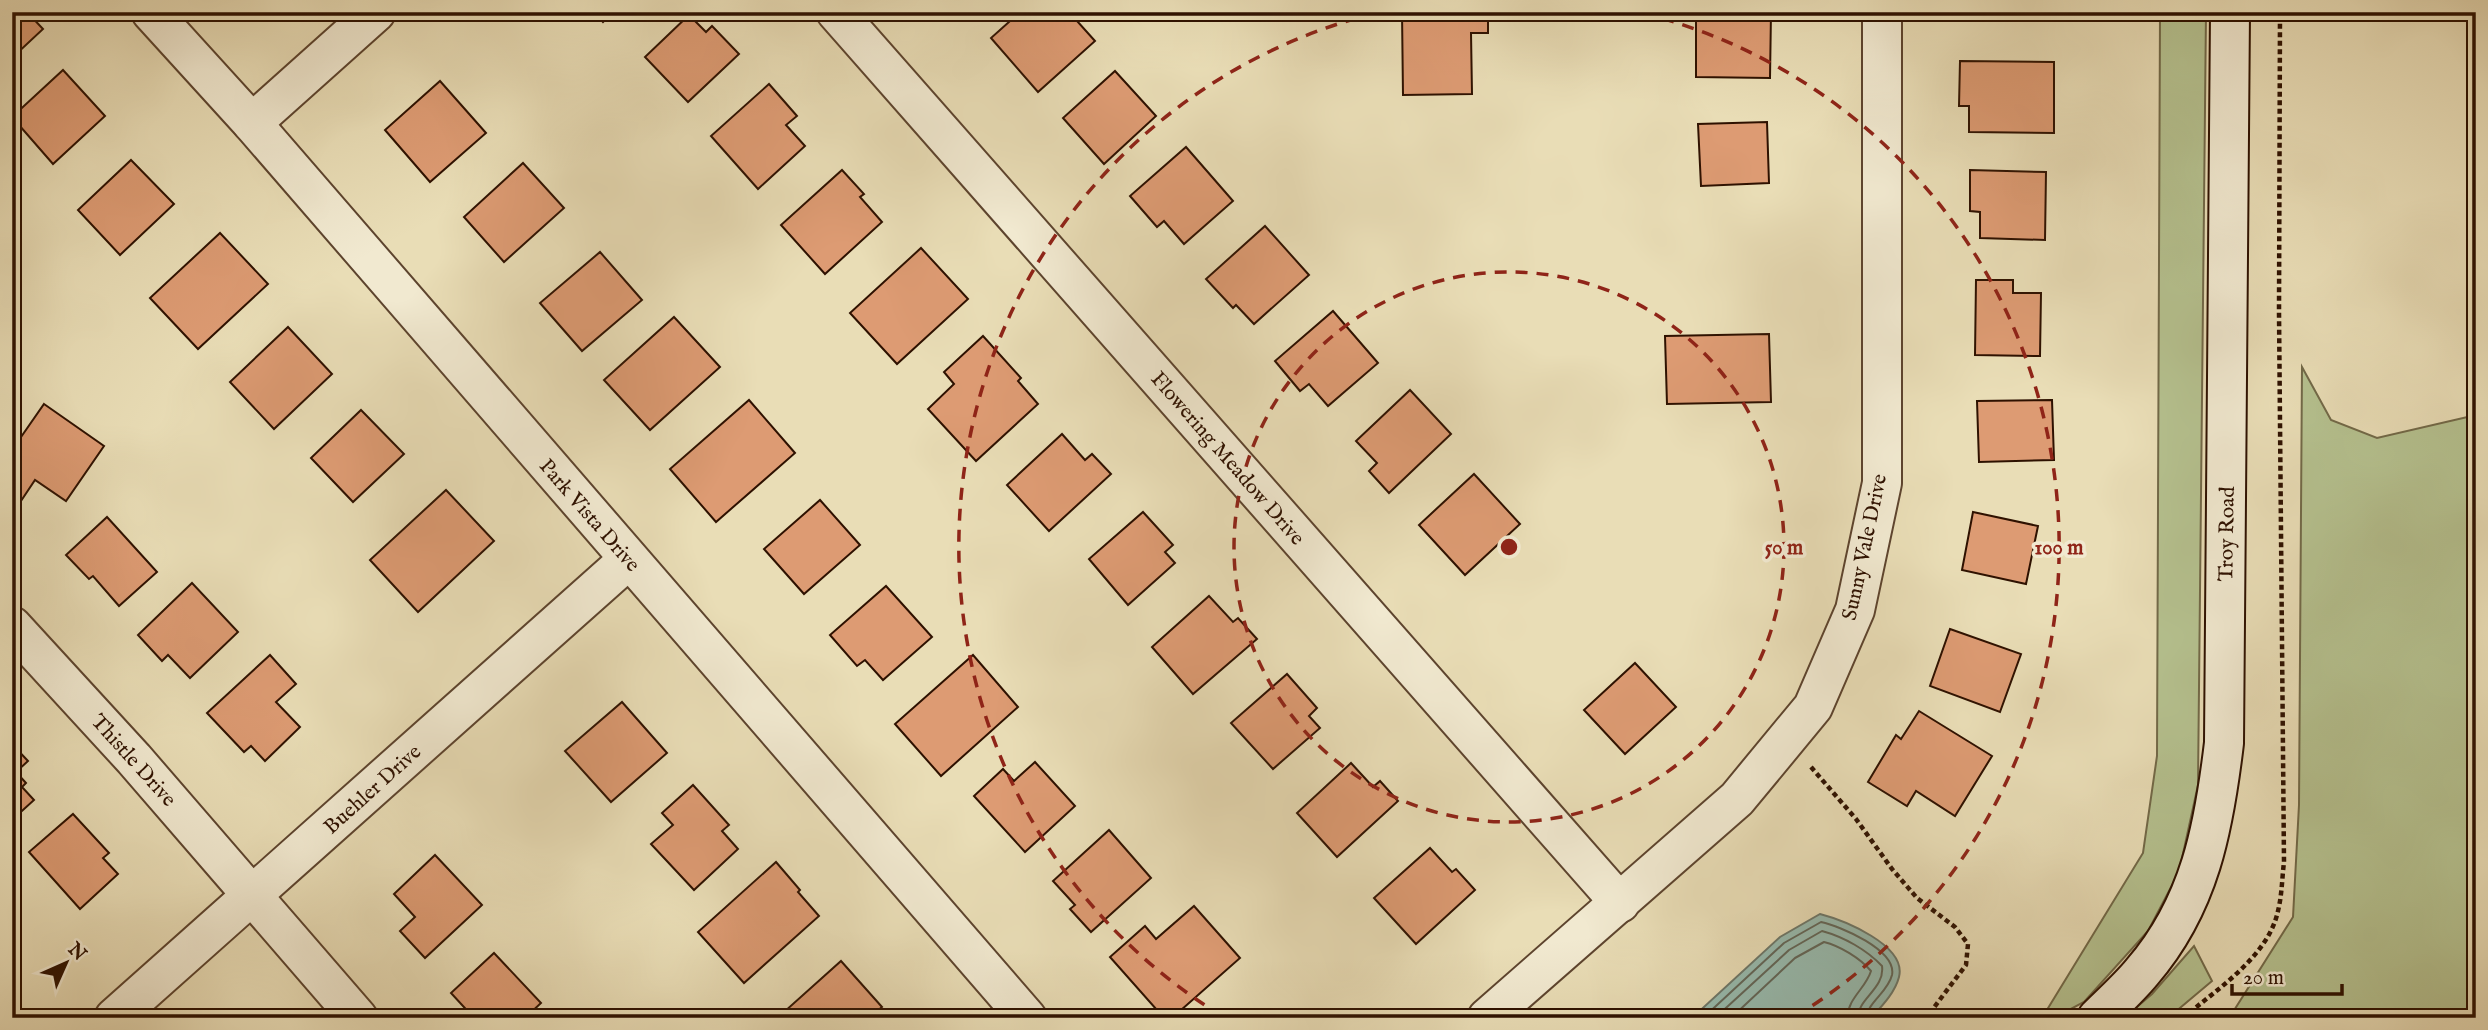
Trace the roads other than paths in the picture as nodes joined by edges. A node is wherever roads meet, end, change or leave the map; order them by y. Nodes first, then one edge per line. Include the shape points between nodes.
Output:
1 (151, 12) edge
2 (376, 12) edge
3 (836, 12) edge
4 (1882, 12) edge
5 (2230, 12) edge
6 (252, 123) junction
7 (628, 560) junction
8 (12, 626) edge
9 (252, 897) junction
10 (1619, 903) junction
11 (114, 1018) edge
12 (358, 1018) edge
13 (1027, 1018) edge
14 (1487, 1018) edge
15 (2097, 1018) edge

1 - 6 street, Park Vista Drive
2 - 6 street
3 - 10 street, Flowering Meadow Drive
4 - 10 street, Sunny Vale Drive via 1882,483 1854,610 1806,715 1737,799
5 - 15 street, Troy Road via 2224,743 2217,802 2193,890 2168,937 2142,972
6 - 7 street, Park Vista Drive
7 - 9 street, Buehler Drive
7 - 13 street, Park Vista Drive
8 - 9 street, Thistle Drive
9 - 11 street, Buehler Drive
9 - 12 street, Thistle Drive
10 - 14 street, Sunny Vale Drive

